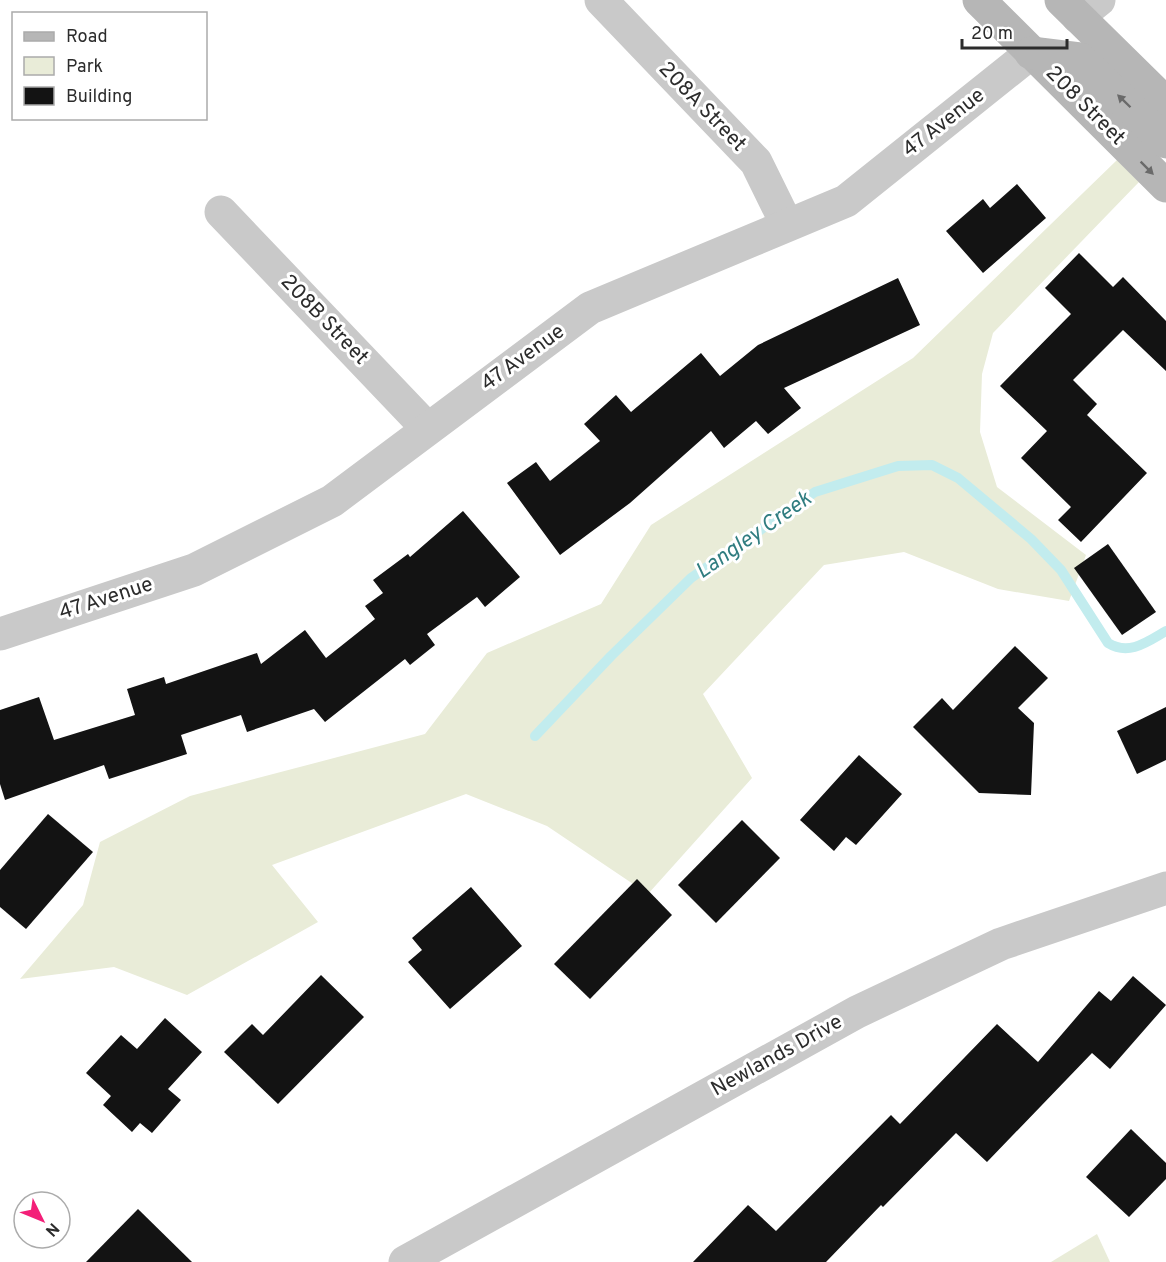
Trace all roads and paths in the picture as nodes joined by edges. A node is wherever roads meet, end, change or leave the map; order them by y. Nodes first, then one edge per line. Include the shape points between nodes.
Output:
1 (601, 0) edge
2 (979, 0) edge
3 (1033, 0) edge
4 (1079, 6) edge
5 (1031, 53) junction
6 (1166, 103) edge
7 (1166, 142) edge
8 (1166, 186) edge
9 (221, 212) dead end
10 (787, 225) junction
11 (427, 428) junction
12 (0, 634) edge
13 (1166, 888) edge
14 (405, 1262) edge

1 - 10 street, 208A Street via 756,162
2 - 5 main road, 208 Street
3 - 4 main road
4 - 6 main road
7 -> 5 main road via 1080,59
5 -> 8 main road, 208 Street
5 - 10 street, 47 Avenue via 846,201
9 - 11 street, 208B Street
10 - 11 street, 47 Avenue via 590,308
11 - 12 street, 47 Avenue via 332,501 194,570
13 - 14 street, Newlands Drive via 1001,944 887,998

